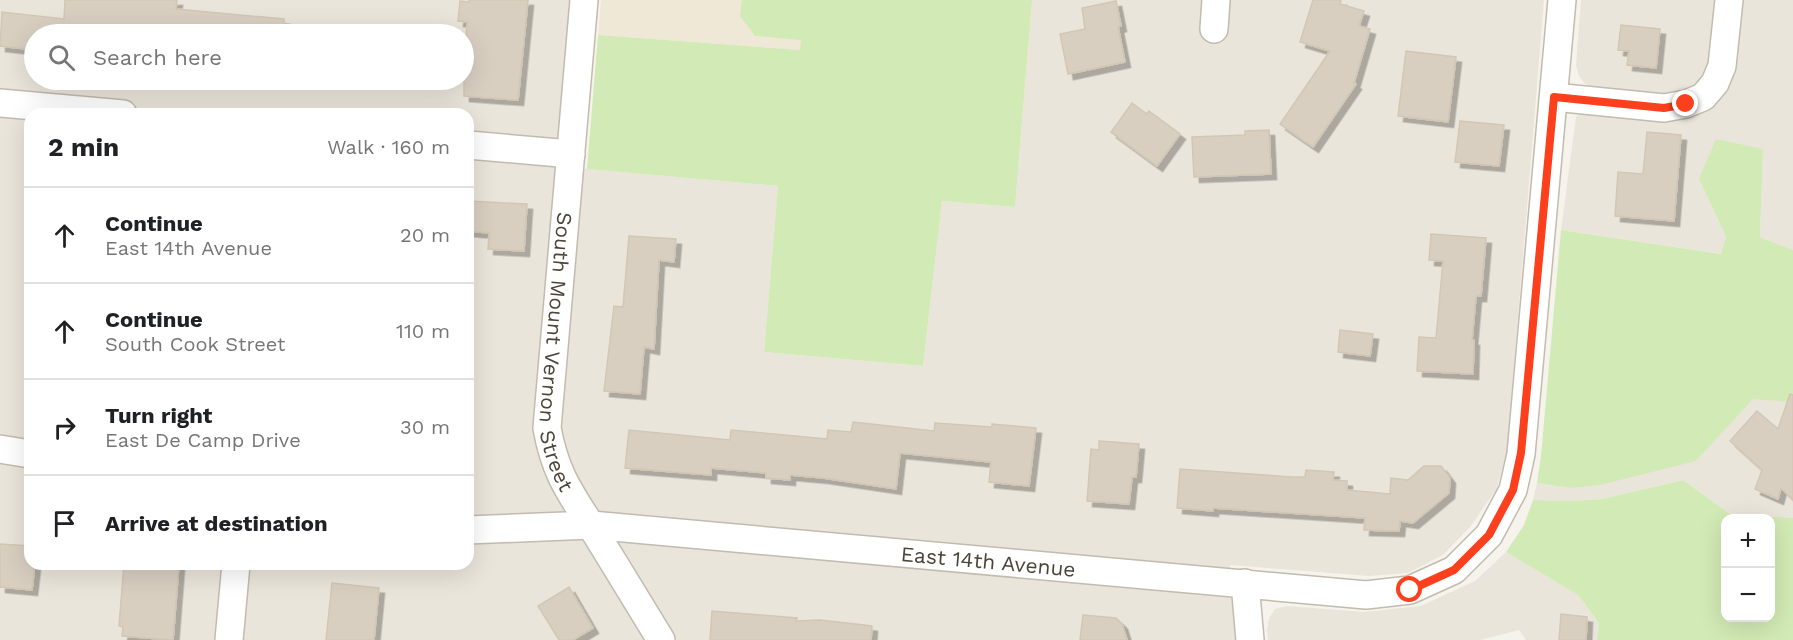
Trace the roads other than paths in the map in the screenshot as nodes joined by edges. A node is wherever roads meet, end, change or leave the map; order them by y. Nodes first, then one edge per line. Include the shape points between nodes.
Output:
1 (584, 0) edge
2 (1216, 0) edge
3 (1562, 0) edge
4 (1729, 0) edge
5 (1214, 29) dead end
6 (1554, 97) junction
7 (0, 103) edge
8 (56, 108) edge
9 (474, 146) edge
10 (571, 154) junction
11 (0, 449) edge
12 (24, 453) edge
13 (591, 525) junction
14 (474, 530) edge
15 (235, 570) edge
16 (1245, 583) junction
17 (229, 640) edge
18 (661, 640) edge
19 (1250, 640) edge

1 - 10 street, South Mount Vernon Street
2 - 5 street
3 - 6 street, East 14th Avenue
4 - 6 street via 1722,66 1703,97 1664,108
6 - 16 street, East 14th Avenue via 1521,453 1513,490 1489,535 1454,570 1410,590 1366,595
7 - 8 street
9 - 10 street
10 - 13 street, South Mount Vernon Street via 548,428 560,474
11 - 12 street
13 - 14 street, East 14th Avenue
13 - 16 street, East 14th Avenue
13 - 18 street, South Mount Vernon Street
15 - 17 street
16 - 19 street

